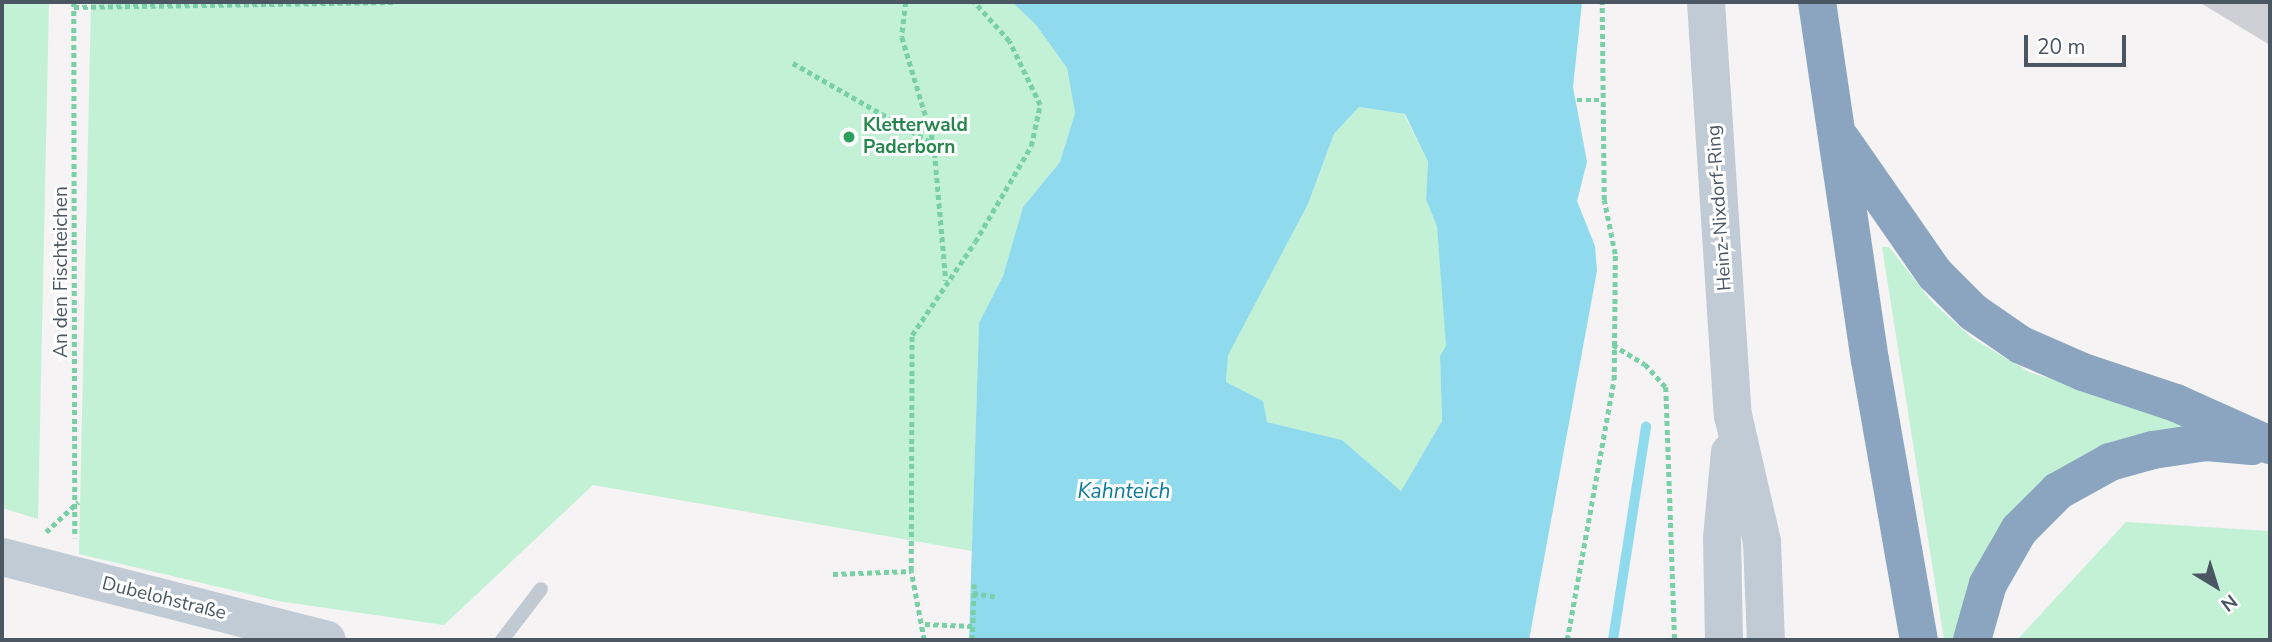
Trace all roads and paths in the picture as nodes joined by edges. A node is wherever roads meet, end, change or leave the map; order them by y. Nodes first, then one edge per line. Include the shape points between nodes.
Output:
1 (394, 2) edge
2 (906, 2) edge
3 (974, 2) edge
4 (1602, 2) edge
5 (1706, 2) edge
6 (1816, 2) edge
7 (74, 4) edge
8 (793, 63) dead end
9 (1577, 100) dead end
10 (1602, 100) junction
11 (1834, 128) junction
12 (934, 144) junction
13 (946, 281) junction
14 (1613, 345) junction
15 (1733, 415) junction
16 (2270, 446) edge
17 (78, 502) junction
18 (45, 533) dead end
19 (75, 542) dead end
20 (2, 557) edge
21 (911, 571) junction
22 (833, 574) dead end
23 (974, 584) dead end
24 (541, 589) dead end
25 (973, 593) junction
26 (997, 597) dead end
27 (925, 624) junction
28 (972, 626) junction
29 (327, 640) edge
30 (502, 640) edge
31 (925, 640) edge
32 (972, 640) edge
33 (1567, 640) edge
34 (1675, 640) edge
35 (1724, 640) edge
36 (1766, 640) edge
37 (1919, 640) edge
38 (1972, 640) edge

1 - 7 path
2 - 12 path via 902,37
3 - 13 path via 1009,41 1040,105 1031,146
4 - 10 path
5 - 15 main road, Heinz-Nixdorf-Ring
6 - 11 highway
7 - 17 path, An den Fischteichen
8 - 12 path
9 - 10 path
10 - 14 path via 1604,200 1615,254
11 - 16 highway via 1935,274 1973,312 2021,345 2083,372 2176,403
11 - 37 highway
12 - 13 path
13 - 21 path via 912,335
14 - 33 path via 1614,380
14 - 34 path via 1646,364 1666,387
15 - 35 main road, Heinz-Nixdorf-Ring via 1722,538
15 - 36 main road, Heinz-Nixdorf-Ring via 1762,542
16 - 38 highway via 2206,442 2153,450 2110,462 2058,491 2020,530 1988,584
17 - 18 path
17 - 19 path, An den Fischteichen
20 - 29 main road, Dubelohstraße
21 - 22 path
21 - 27 path
23 - 25 path
24 - 30 lane
25 - 26 path
25 - 28 path
27 - 28 path
27 - 31 path
28 - 32 path

